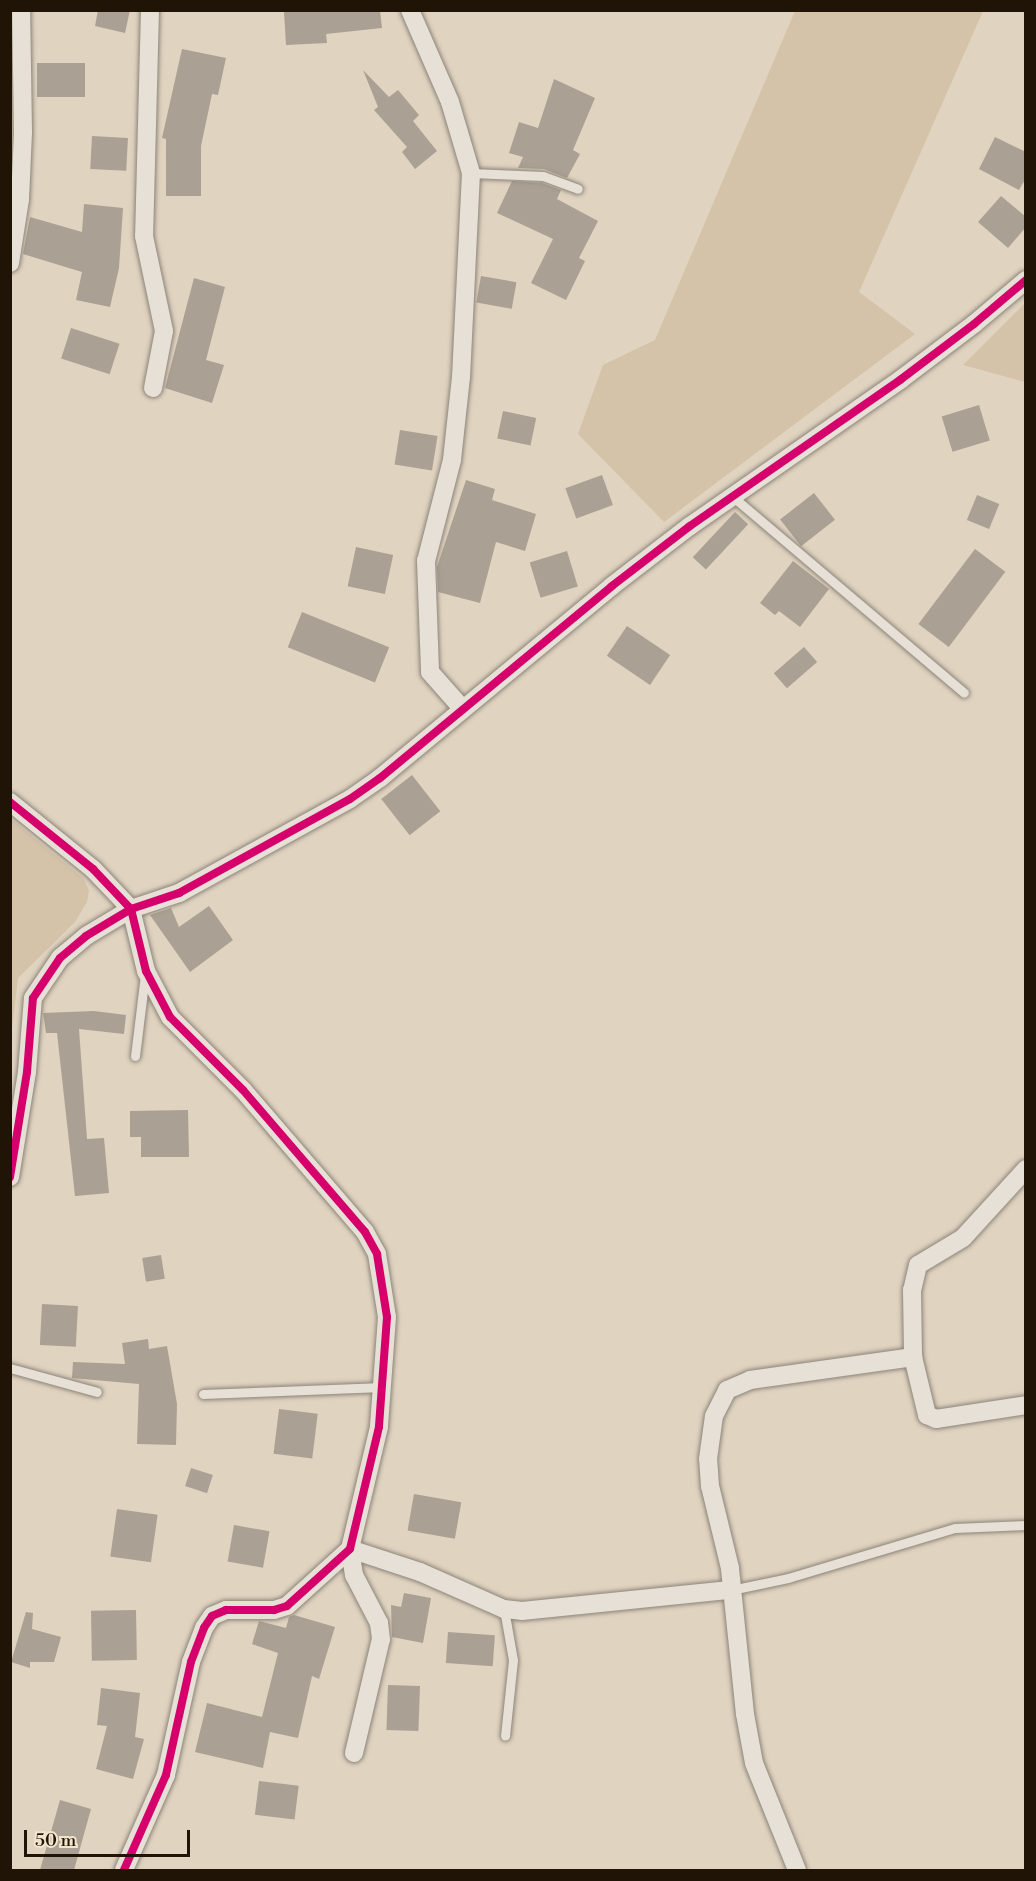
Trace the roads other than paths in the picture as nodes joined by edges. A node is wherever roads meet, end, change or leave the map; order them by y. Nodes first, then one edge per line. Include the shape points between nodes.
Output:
1 (21, 10) edge
2 (150, 10) edge
3 (410, 10) edge
4 (471, 173) junction
5 (578, 189) dead end
6 (10, 263) edge
7 (1026, 280) edge
8 (153, 388) dead end
9 (732, 496) junction
10 (964, 693) dead end
11 (462, 707) junction
12 (10, 802) edge
13 (130, 909) junction
14 (146, 971) junction
15 (135, 1056) dead end
16 (1026, 1169) edge
17 (10, 1177) edge
18 (913, 1357) junction
19 (10, 1368) edge
20 (385, 1386) junction
21 (97, 1392) dead end
22 (203, 1394) dead end
23 (1026, 1405) edge
24 (1026, 1526) edge
25 (350, 1549) junction
26 (730, 1590) junction
27 (504, 1609) junction
28 (505, 1736) dead end
29 (354, 1754) dead end
30 (124, 1870) edge
31 (796, 1870) edge

1 - 6 street via 23,132 20,199
2 - 8 street via 144,236 164,331
3 - 4 street via 450,102
4 - 5 lane via 543,176
4 - 11 street via 461,377 452,460 426,561 430,672
7 - 9 street via 900,380
9 - 10 lane
9 - 11 street
11 - 13 street via 350,799 179,893
12 - 13 street via 93,869
13 - 14 street
13 - 17 street via 77,943 38,986 33,998 27,1072
14 - 15 lane
14 - 20 street via 163,1007 184,1035 243,1090 365,1232 384,1284
16 - 18 street via 963,1238 918,1265 912,1276
18 - 23 street via 924,1410 931,1419
18 - 26 street via 750,1380 727,1390 714,1416 708,1460 710,1486 730,1568
19 - 21 lane
20 - 22 lane
20 - 25 street
24 - 26 lane via 955,1528 788,1578
25 - 27 street via 420,1572
25 - 29 street via 354,1575 379,1623 381,1639
25 - 30 street via 287,1606 274,1610 226,1610 208,1622 194,1652 159,1798
26 - 27 street via 538,1610
26 - 31 street via 754,1763
27 - 28 lane via 513,1660

